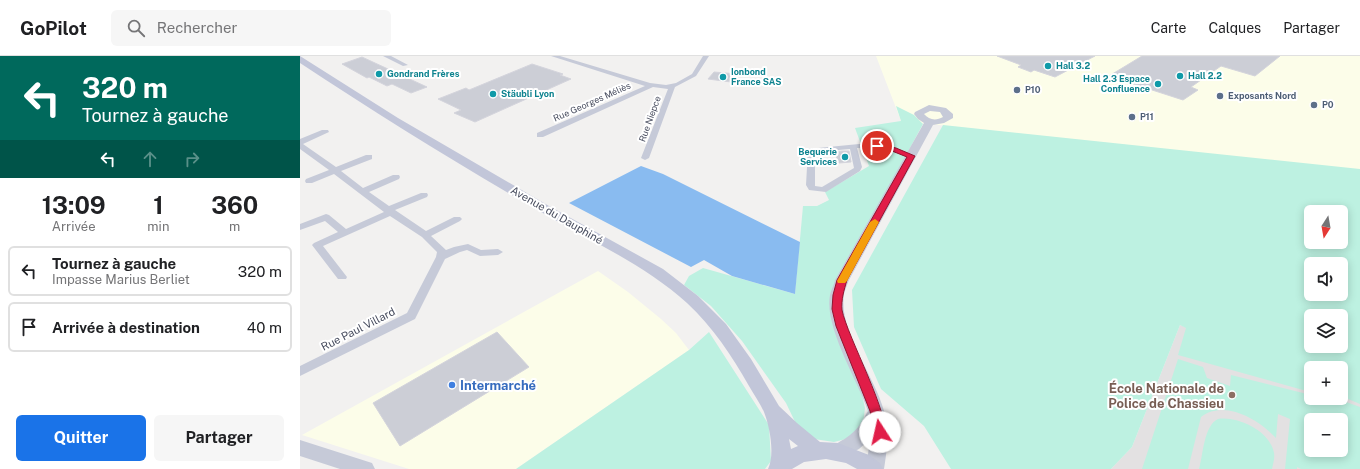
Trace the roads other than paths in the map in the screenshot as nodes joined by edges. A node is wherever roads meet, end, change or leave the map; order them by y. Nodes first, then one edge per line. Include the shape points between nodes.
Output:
1 (386, 56) edge
2 (556, 56) edge
3 (706, 56) edge
4 (301, 58) edge
5 (405, 65) dead end
6 (651, 86) junction
7 (672, 86) junction
8 (930, 122) dead end
9 (326, 132) dead end
10 (540, 135) dead end
11 (300, 144) edge
12 (853, 147) junction
13 (912, 156) junction
14 (369, 157) dead end
15 (645, 158) dead end
16 (336, 171) junction
17 (396, 177) dead end
18 (309, 182) dead end
19 (363, 191) junction
20 (424, 195) dead end
21 (390, 211) junction
22 (457, 219) dead end
23 (300, 227) edge
24 (345, 233) junction
25 (425, 235) junction
26 (498, 252) dead end
27 (441, 257) junction
28 (342, 277) dead end
29 (300, 371) edge
30 (773, 411) junction
31 (876, 411) junction
32 (300, 448) edge
33 (816, 450) junction
34 (839, 451) junction
35 (336, 465) edge
36 (780, 467) edge
37 (366, 469) edge
38 (874, 469) edge

1 - 5 street
2 - 6 street
3 - 7 street via 694,75
4 - 30 main road, Avenue du Dauphiné via 394,120 658,272 693,300 720,328
6 - 7 street
6 - 10 street, Rue Georges Méliès
7 - 15 street, Rue Niepce
8 - 13 street
9 - 11 street
11 - 16 street
12 - 12 street via 811,151 812,188 823,190 857,169
12 - 13 street via 886,147
13 - 31 street via 842,280 837,295 841,326
14 - 16 street
16 - 18 street
16 - 19 street
17 - 19 street
19 - 21 street
20 - 21 street
21 - 24 street
21 - 25 street
22 - 25 street
23 - 24 street via 326,217
24 - 28 street via 317,245
25 - 27 street via 442,251
26 - 27 street via 480,253 468,247
27 - 29 street, Rue Paul Villard via 411,316
30 - 33 main road, Avenue du Dauphiné
30 - 36 main road, Avenue du Dauphiné via 781,446
31 - 34 street via 870,426 859,439
31 - 38 street via 880,432
32 - 35 street
33 - 34 main road
33 - 36 main road via 798,455
34 - 38 main road via 864,461
35 - 37 street

